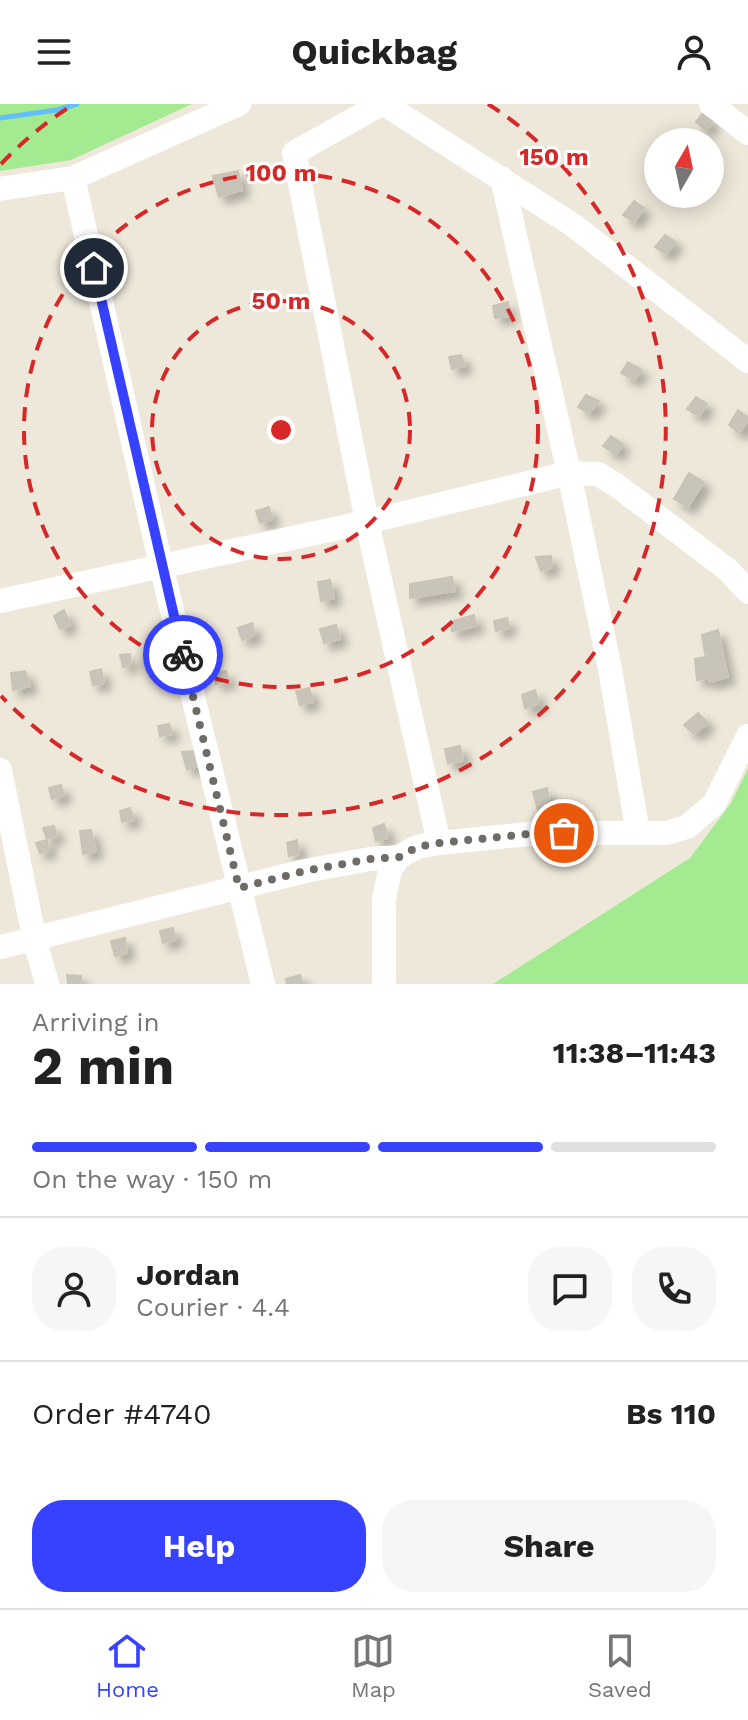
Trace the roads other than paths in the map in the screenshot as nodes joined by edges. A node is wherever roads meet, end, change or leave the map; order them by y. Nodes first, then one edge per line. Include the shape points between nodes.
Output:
1 (239, 104) edge
2 (383, 104) edge
3 (711, 104) edge
4 (748, 133) edge
5 (73, 178) junction
6 (502, 178) junction
7 (0, 189) edge
8 (748, 361) edge
9 (569, 473) junction
10 (367, 522) junction
11 (161, 565) junction
12 (748, 592) edge
13 (0, 601) edge
14 (748, 736) edge
15 (0, 770) edge
16 (638, 833) junction
17 (439, 843) junction
18 (399, 857) junction
19 (239, 888) junction
20 (34, 937) junction
21 (0, 947) edge
22 (47, 984) edge
23 (263, 984) edge
24 (384, 984) edge

1 - 5 street
2 - 6 street
2 - 10 street via 294,153
3 - 4 street
5 - 7 street
5 - 11 street
6 - 8 street via 573,225
6 - 9 street
9 - 10 street
9 - 12 street via 598,474 619,487 728,570
9 - 16 street
10 - 11 street
10 - 17 street
11 - 13 street
11 - 19 street
14 - 16 street via 714,804 702,816 666,833
15 - 20 street
16 - 17 street via 539,833
17 - 18 street
18 - 19 street via 305,871
18 - 24 street via 390,870 384,899
19 - 20 street
19 - 23 street
20 - 21 street
20 - 22 street

